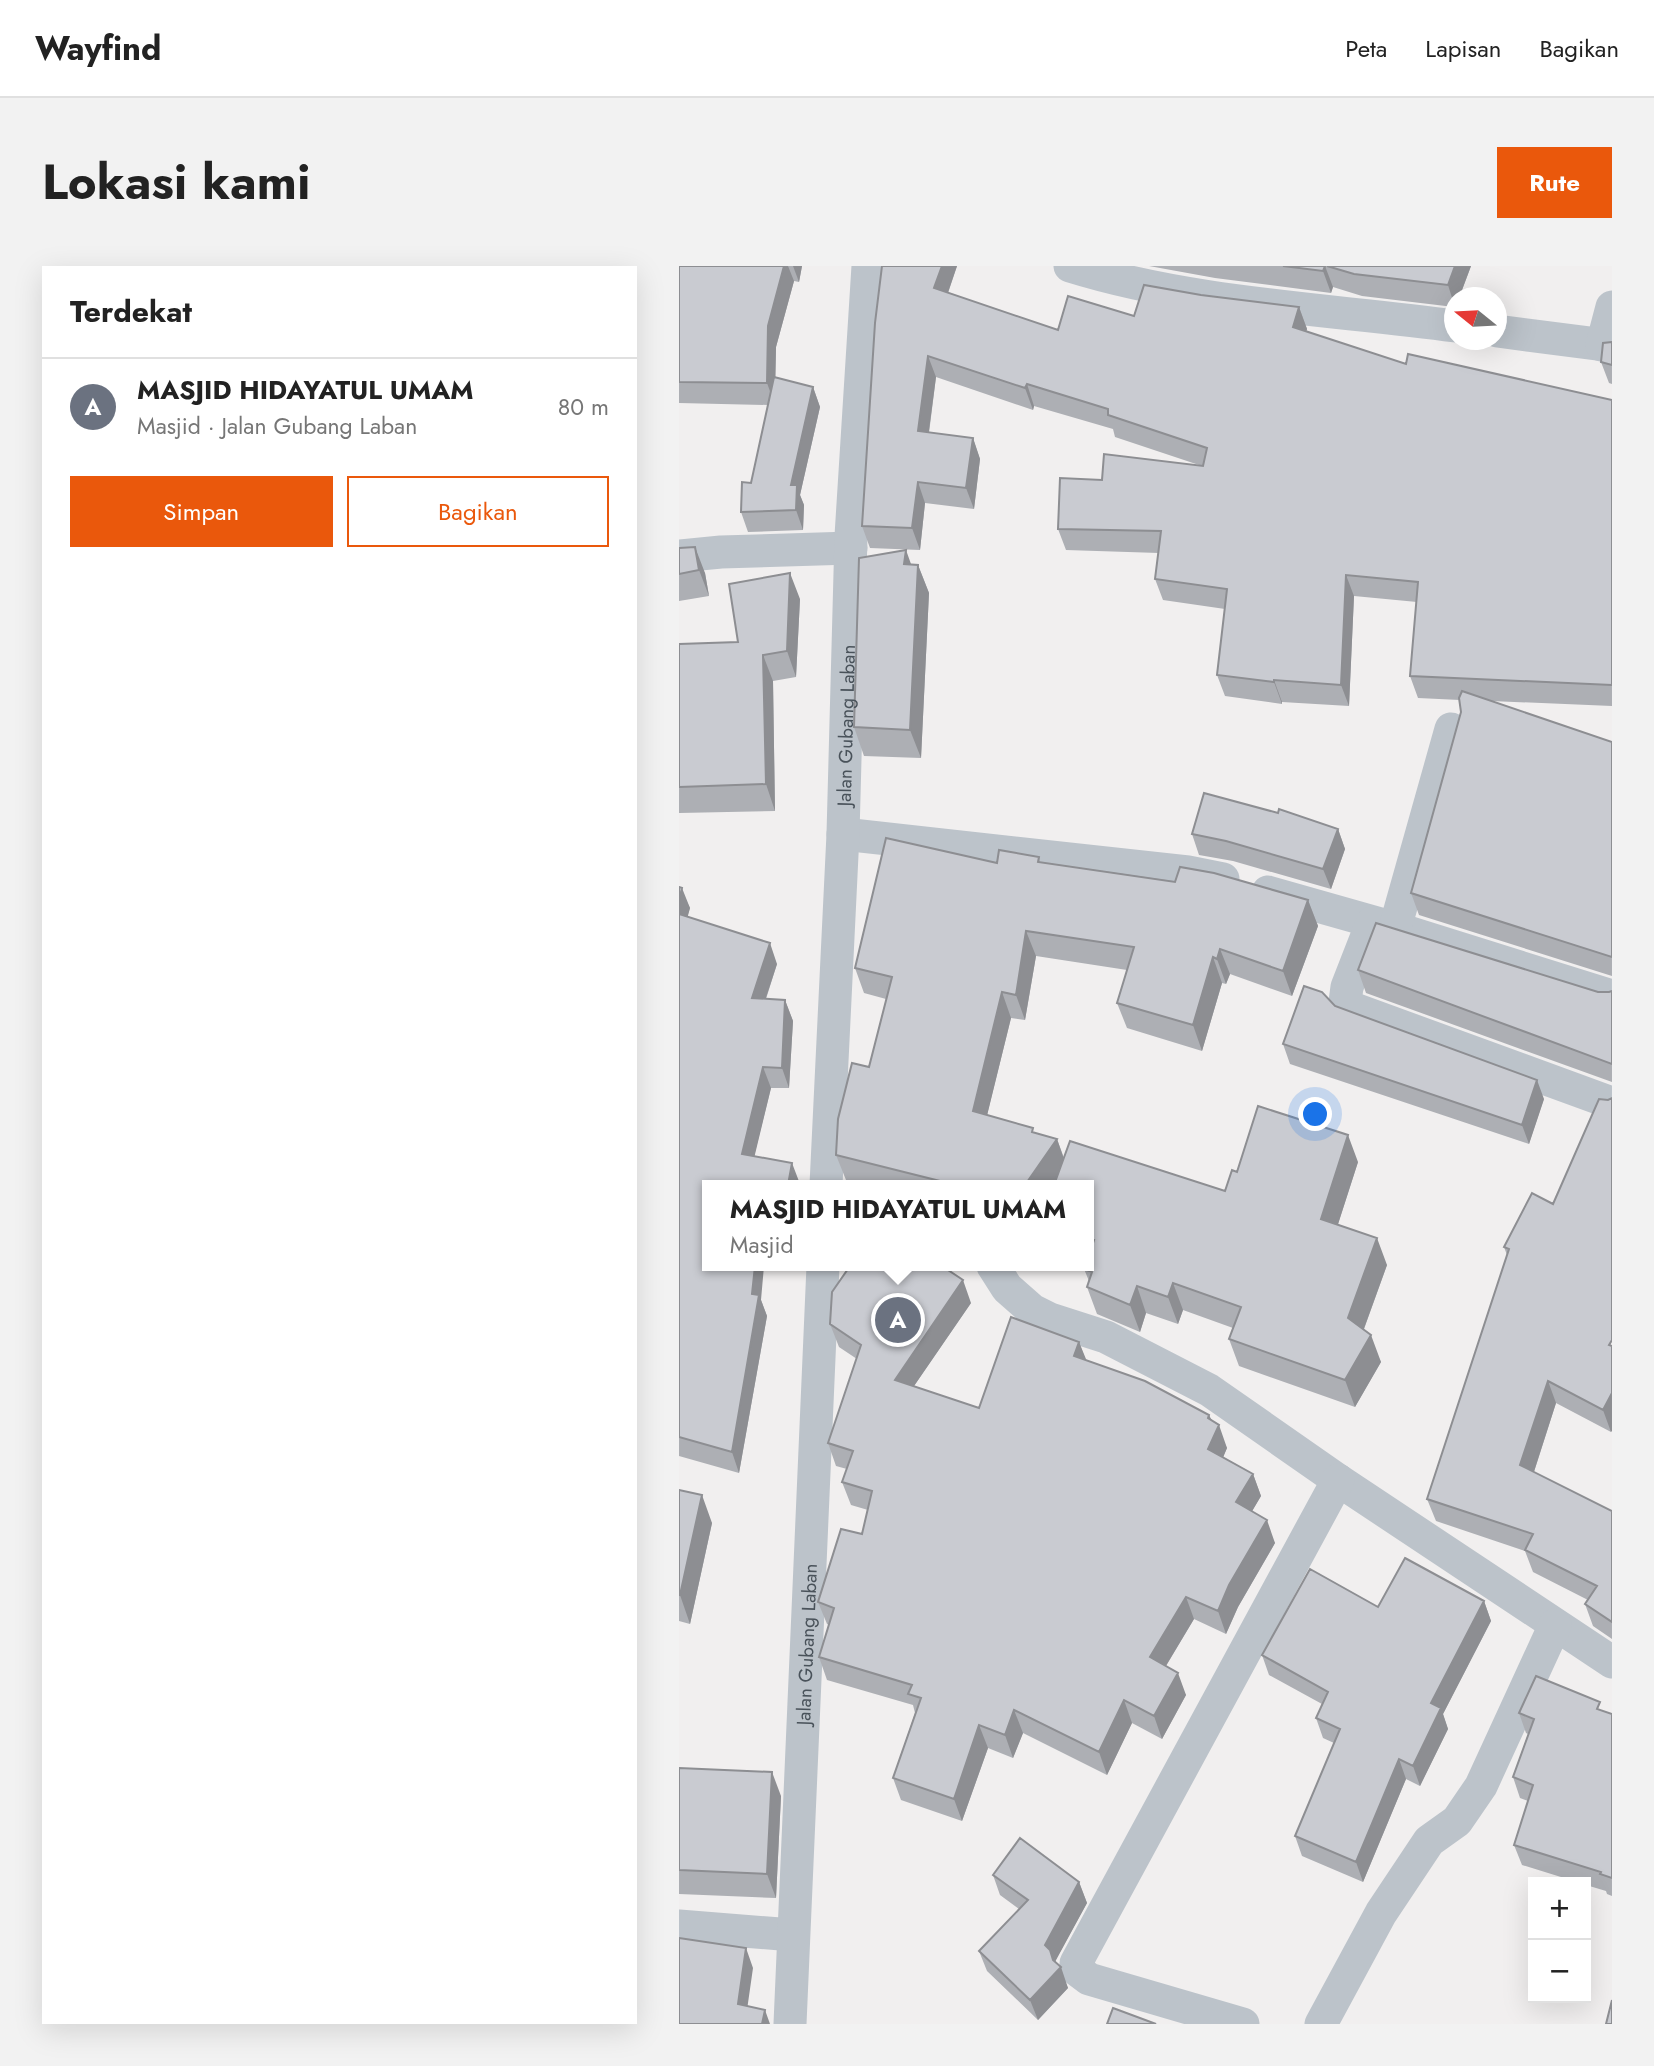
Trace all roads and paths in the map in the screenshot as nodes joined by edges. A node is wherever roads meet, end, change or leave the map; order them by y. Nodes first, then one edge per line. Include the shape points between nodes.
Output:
1 (868, 266) edge
2 (1070, 266) edge
3 (1612, 307) edge
4 (1444, 325) edge
5 (1507, 332) edge
6 (1607, 346) edge
7 (851, 548) junction
8 (679, 556) edge
9 (1451, 729) dead end
10 (843, 834) junction
11 (1383, 926) junction
12 (1612, 996) edge
13 (1612, 1102) edge
14 (826, 1180) edge
15 (823, 1271) edge
16 (996, 1271) edge
17 (1338, 1480) junction
18 (1555, 1625) junction
19 (1612, 1662) edge
20 (679, 1926) edge
21 (793, 1935) junction
22 (790, 2024) edge
23 (1243, 2024) edge
24 (1321, 2024) edge

1 - 7 street, Jalan Gubang Laban
2 - 4 street via 1198,296
3 - 6 street
5 - 6 street
7 - 8 street
7 - 10 street, Jalan Gubang Laban
9 - 11 street
10 - 11 street via 1188,872
10 - 14 street, Jalan Gubang Laban
11 - 12 street
11 - 13 street via 1347,987 1349,1007
15 - 21 street, Jalan Gubang Laban
16 - 17 street via 1007,1288 1032,1310 1106,1337 1209,1390
17 - 18 street
17 - 23 street via 1076,1963 1077,1970 1089,1979
18 - 19 street
18 - 24 street via 1481,1786 1457,1821 1429,1841 1381,1913
20 - 21 street
21 - 22 street, Jalan Gubang Laban

